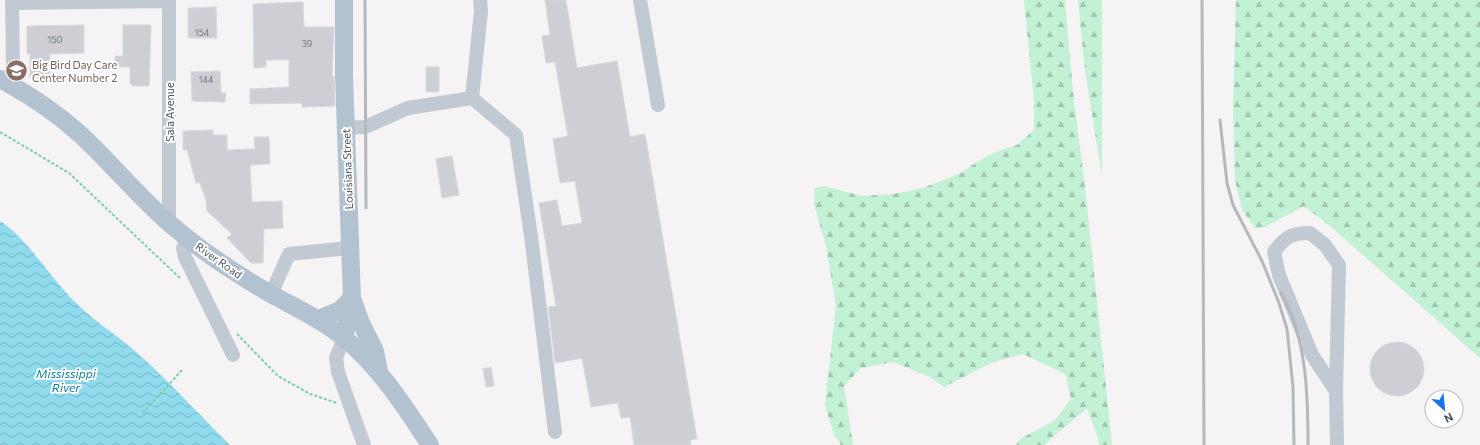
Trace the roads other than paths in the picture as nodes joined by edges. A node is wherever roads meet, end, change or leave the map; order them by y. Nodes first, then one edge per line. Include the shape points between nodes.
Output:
1 (169, 0) edge
2 (344, 0) edge
3 (480, 0) edge
4 (640, 0) edge
5 (12, 1) edge
6 (5, 82) edge
7 (472, 98) junction
8 (658, 105) dead end
9 (346, 128) junction
10 (169, 223) junction
11 (189, 238) junction
12 (349, 248) junction
13 (271, 294) junction
14 (352, 298) junction
15 (319, 319) junction
16 (344, 338) junction
17 (233, 355) dead end
18 (379, 372) junction
19 (1336, 392) junction
20 (555, 432) dead end
21 (364, 445) edge
22 (430, 445) edge
23 (1337, 445) edge

1 - 5 street
1 - 10 street, Sala Avenue
2 - 9 main road, Louisiana Street
3 - 7 street
4 - 8 street
5 - 6 street via 13,65
6 - 10 main road, River Road via 48,109 81,135
7 - 9 street via 408,108 365,126
7 - 20 street via 516,135
9 - 12 main road, Louisiana Street
10 - 11 main road, River Road
11 - 13 main road, River Road
11 - 17 street via 183,248 185,257
12 - 13 street via 289,254
12 - 14 main road, Louisiana Street
13 - 15 main road, River Road
14 - 15 main road via 340,310
14 - 16 main road, Louisiana Street
14 - 18 main road via 375,351
15 - 16 main road, River Road
16 - 18 main road, River Road
16 - 21 street via 336,358 338,372
18 - 22 main road, River Road
19 - 19 street via 1339,266 1325,245 1310,233 1298,233 1283,240 1274,252 1279,275 1312,355
19 - 23 street

